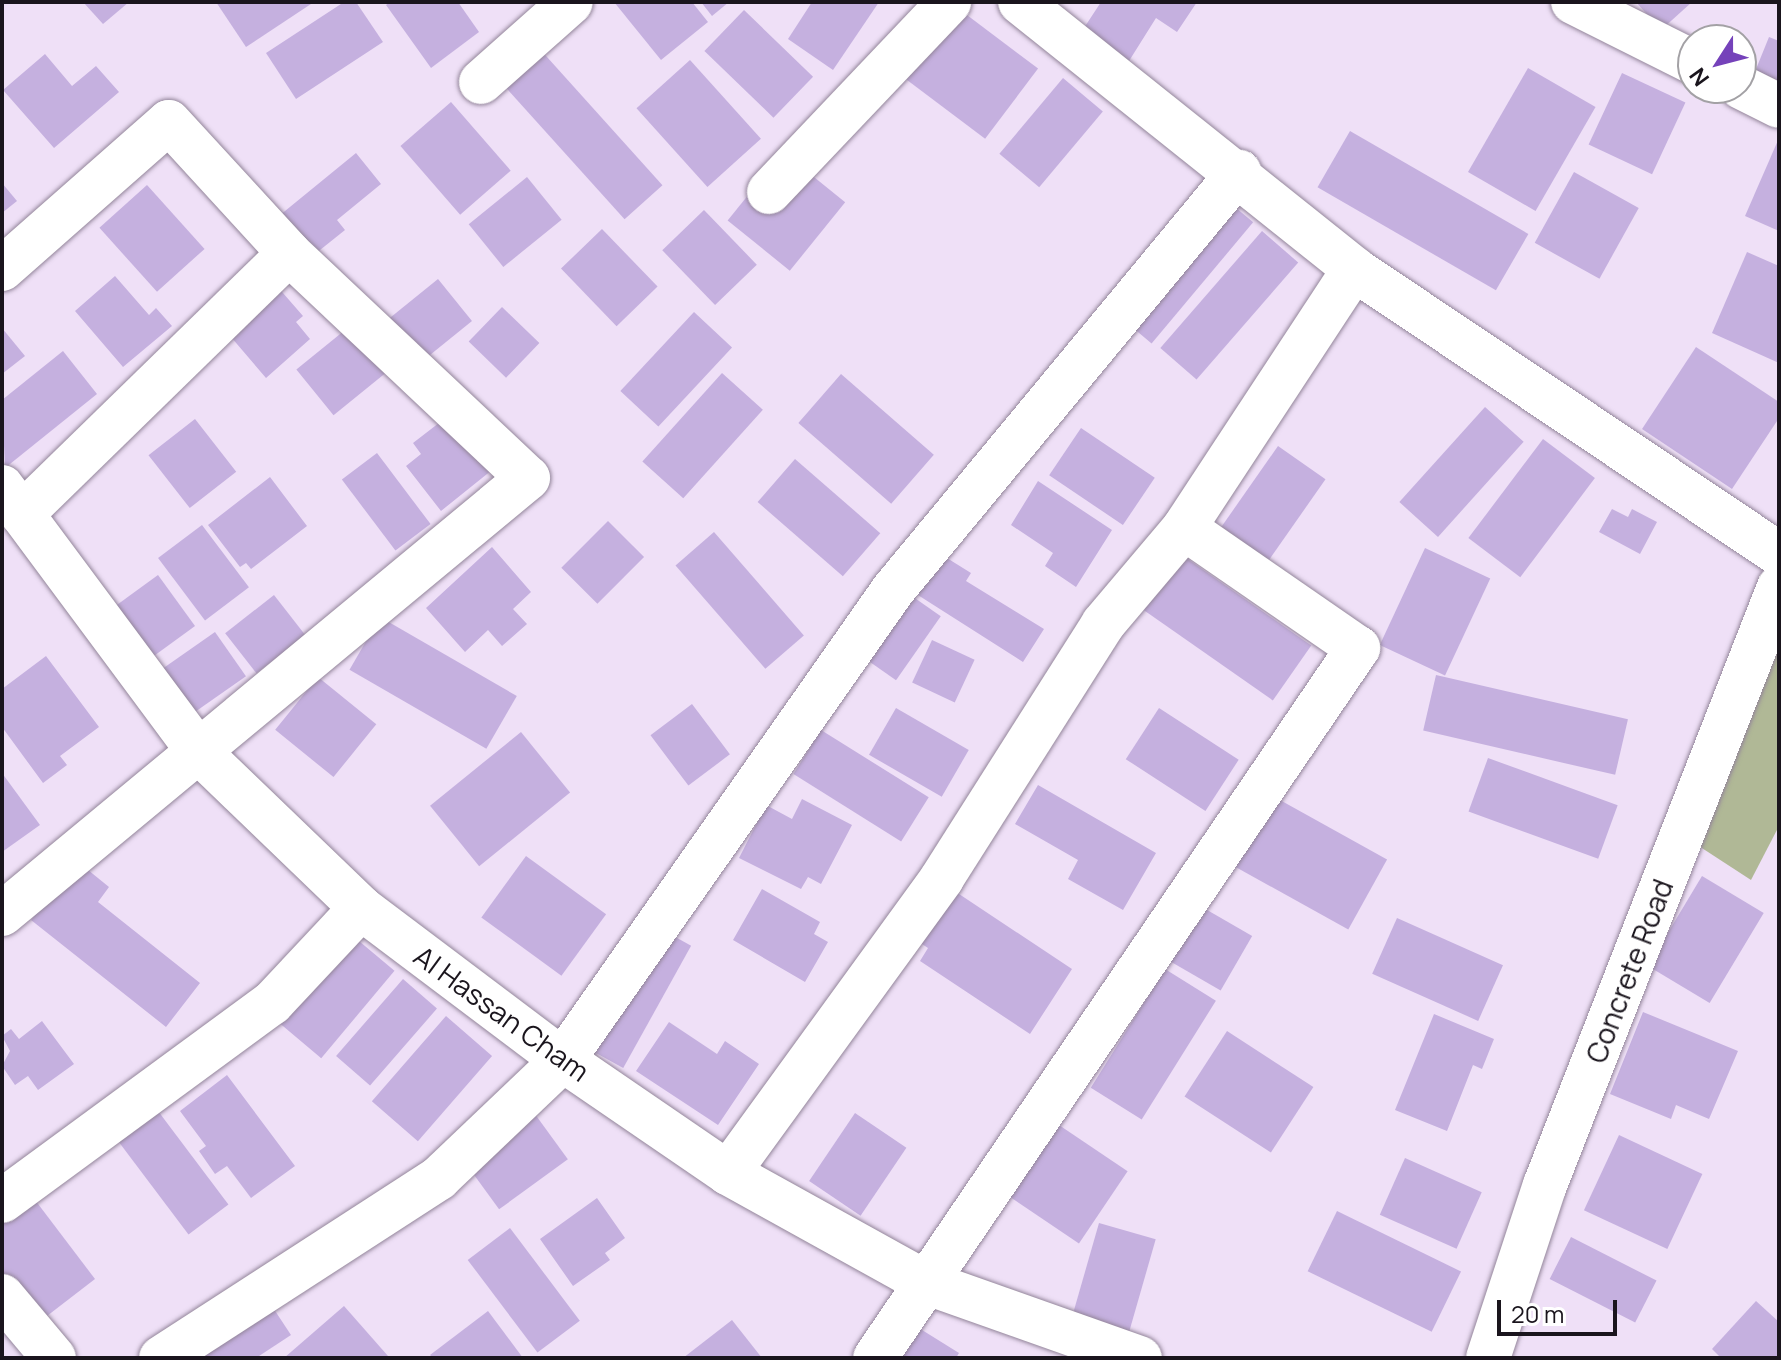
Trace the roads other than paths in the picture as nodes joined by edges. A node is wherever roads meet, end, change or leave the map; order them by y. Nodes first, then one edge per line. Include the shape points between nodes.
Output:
1 (571, 2) edge
2 (949, 2) edge
3 (1020, 2) edge
4 (1573, 2) edge
5 (1677, 54) edge
6 (481, 82) dead end
7 (1757, 95) edge
8 (1779, 106) edge
9 (1239, 172) junction
10 (769, 192) dead end
11 (289, 253) junction
12 (2, 269) edge
13 (1354, 269) junction
14 (12, 500) edge
15 (1184, 528) junction
16 (1779, 554) edge
17 (1779, 587) edge
18 (197, 750) junction
19 (361, 908) junction
20 (2, 914) edge
21 (563, 1060) junction
22 (728, 1173) junction
23 (2, 1201) edge
24 (925, 1282) junction
25 (2, 1296) edge
26 (54, 1358) edge
27 (161, 1358) edge
28 (875, 1358) edge
29 (1140, 1358) edge
30 (1488, 1358) edge

1 - 6 street
2 - 10 street
3 - 9 street
4 - 5 street
7 - 8 street
9 - 13 street
9 - 21 street via 893,590
11 - 12 street via 169,122
11 - 14 street
11 - 18 street via 528,478
13 - 15 street
13 - 16 street
14 - 18 street, Al Hassan Cham
15 - 22 street via 1103,624 942,878
15 - 24 street via 1358,648
17 - 30 street, Concrete Road via 1545,1185
18 - 19 street, Al Hassan Cham
18 - 20 street
19 - 21 street, Al Hassan Cham
19 - 23 street via 272,1003
21 - 22 street, Al Hassan Cham
21 - 27 street via 439,1178
22 - 24 street, Al Hassan Cham
24 - 28 street
24 - 29 street, Al Hassan Cham
25 - 26 street

